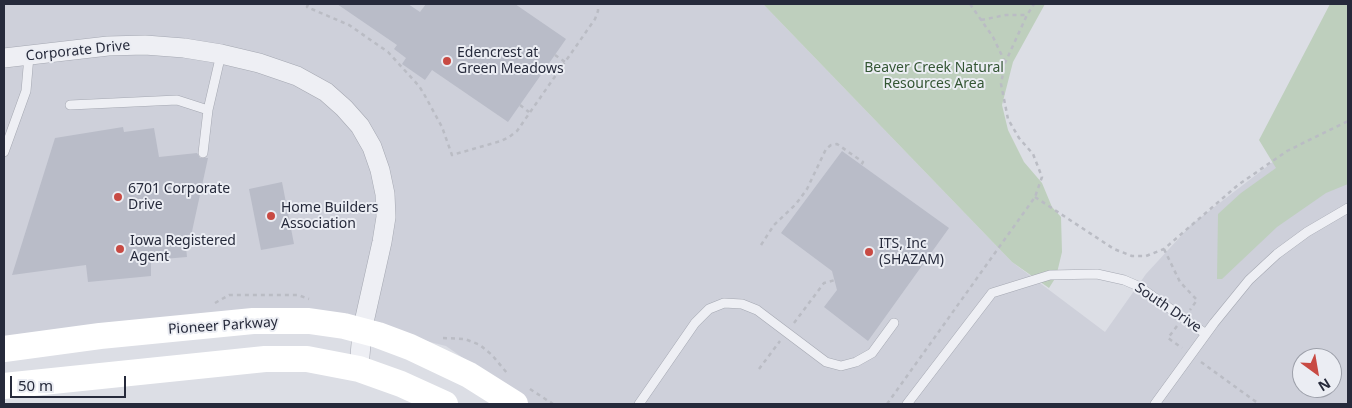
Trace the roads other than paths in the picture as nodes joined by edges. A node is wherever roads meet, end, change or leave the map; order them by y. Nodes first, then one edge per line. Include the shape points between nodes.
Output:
1 (221, 54) junction
2 (29, 56) junction
3 (4, 58) edge
4 (70, 105) dead end
5 (208, 110) junction
6 (4, 152) edge
7 (203, 153) dead end
8 (1348, 208) edge
9 (894, 323) dead end
10 (362, 331) junction
11 (1206, 334) junction
12 (4, 349) edge
13 (359, 369) junction
14 (4, 386) edge
15 (445, 404) edge
16 (515, 404) edge
17 (638, 404) edge
18 (907, 404) edge
19 (1155, 404) edge

1 - 2 street, Corporate Drive via 145,45
1 - 5 lane
1 - 10 street, Corporate Drive via 296,76 326,92 360,126 372,147 382,178 386,217
2 - 3 street, Corporate Drive
2 - 6 lane via 26,91
4 - 5 lane via 177,100
5 - 7 lane
8 - 11 lane, South Drive via 1277,254 1249,280
9 - 17 lane via 872,353 841,366 826,362 757,310 742,304 724,303 709,309 694,324
10 - 12 street, Pioneer Parkway via 309,321 253,321
10 - 13 street, Corporate Drive
10 - 16 street, Pioneer Parkway via 410,347 452,367
11 - 18 lane, South Drive via 1138,286 1124,280 1097,274 1050,275 992,293
11 - 19 lane
13 - 14 street via 307,359 265,358
13 - 15 street

